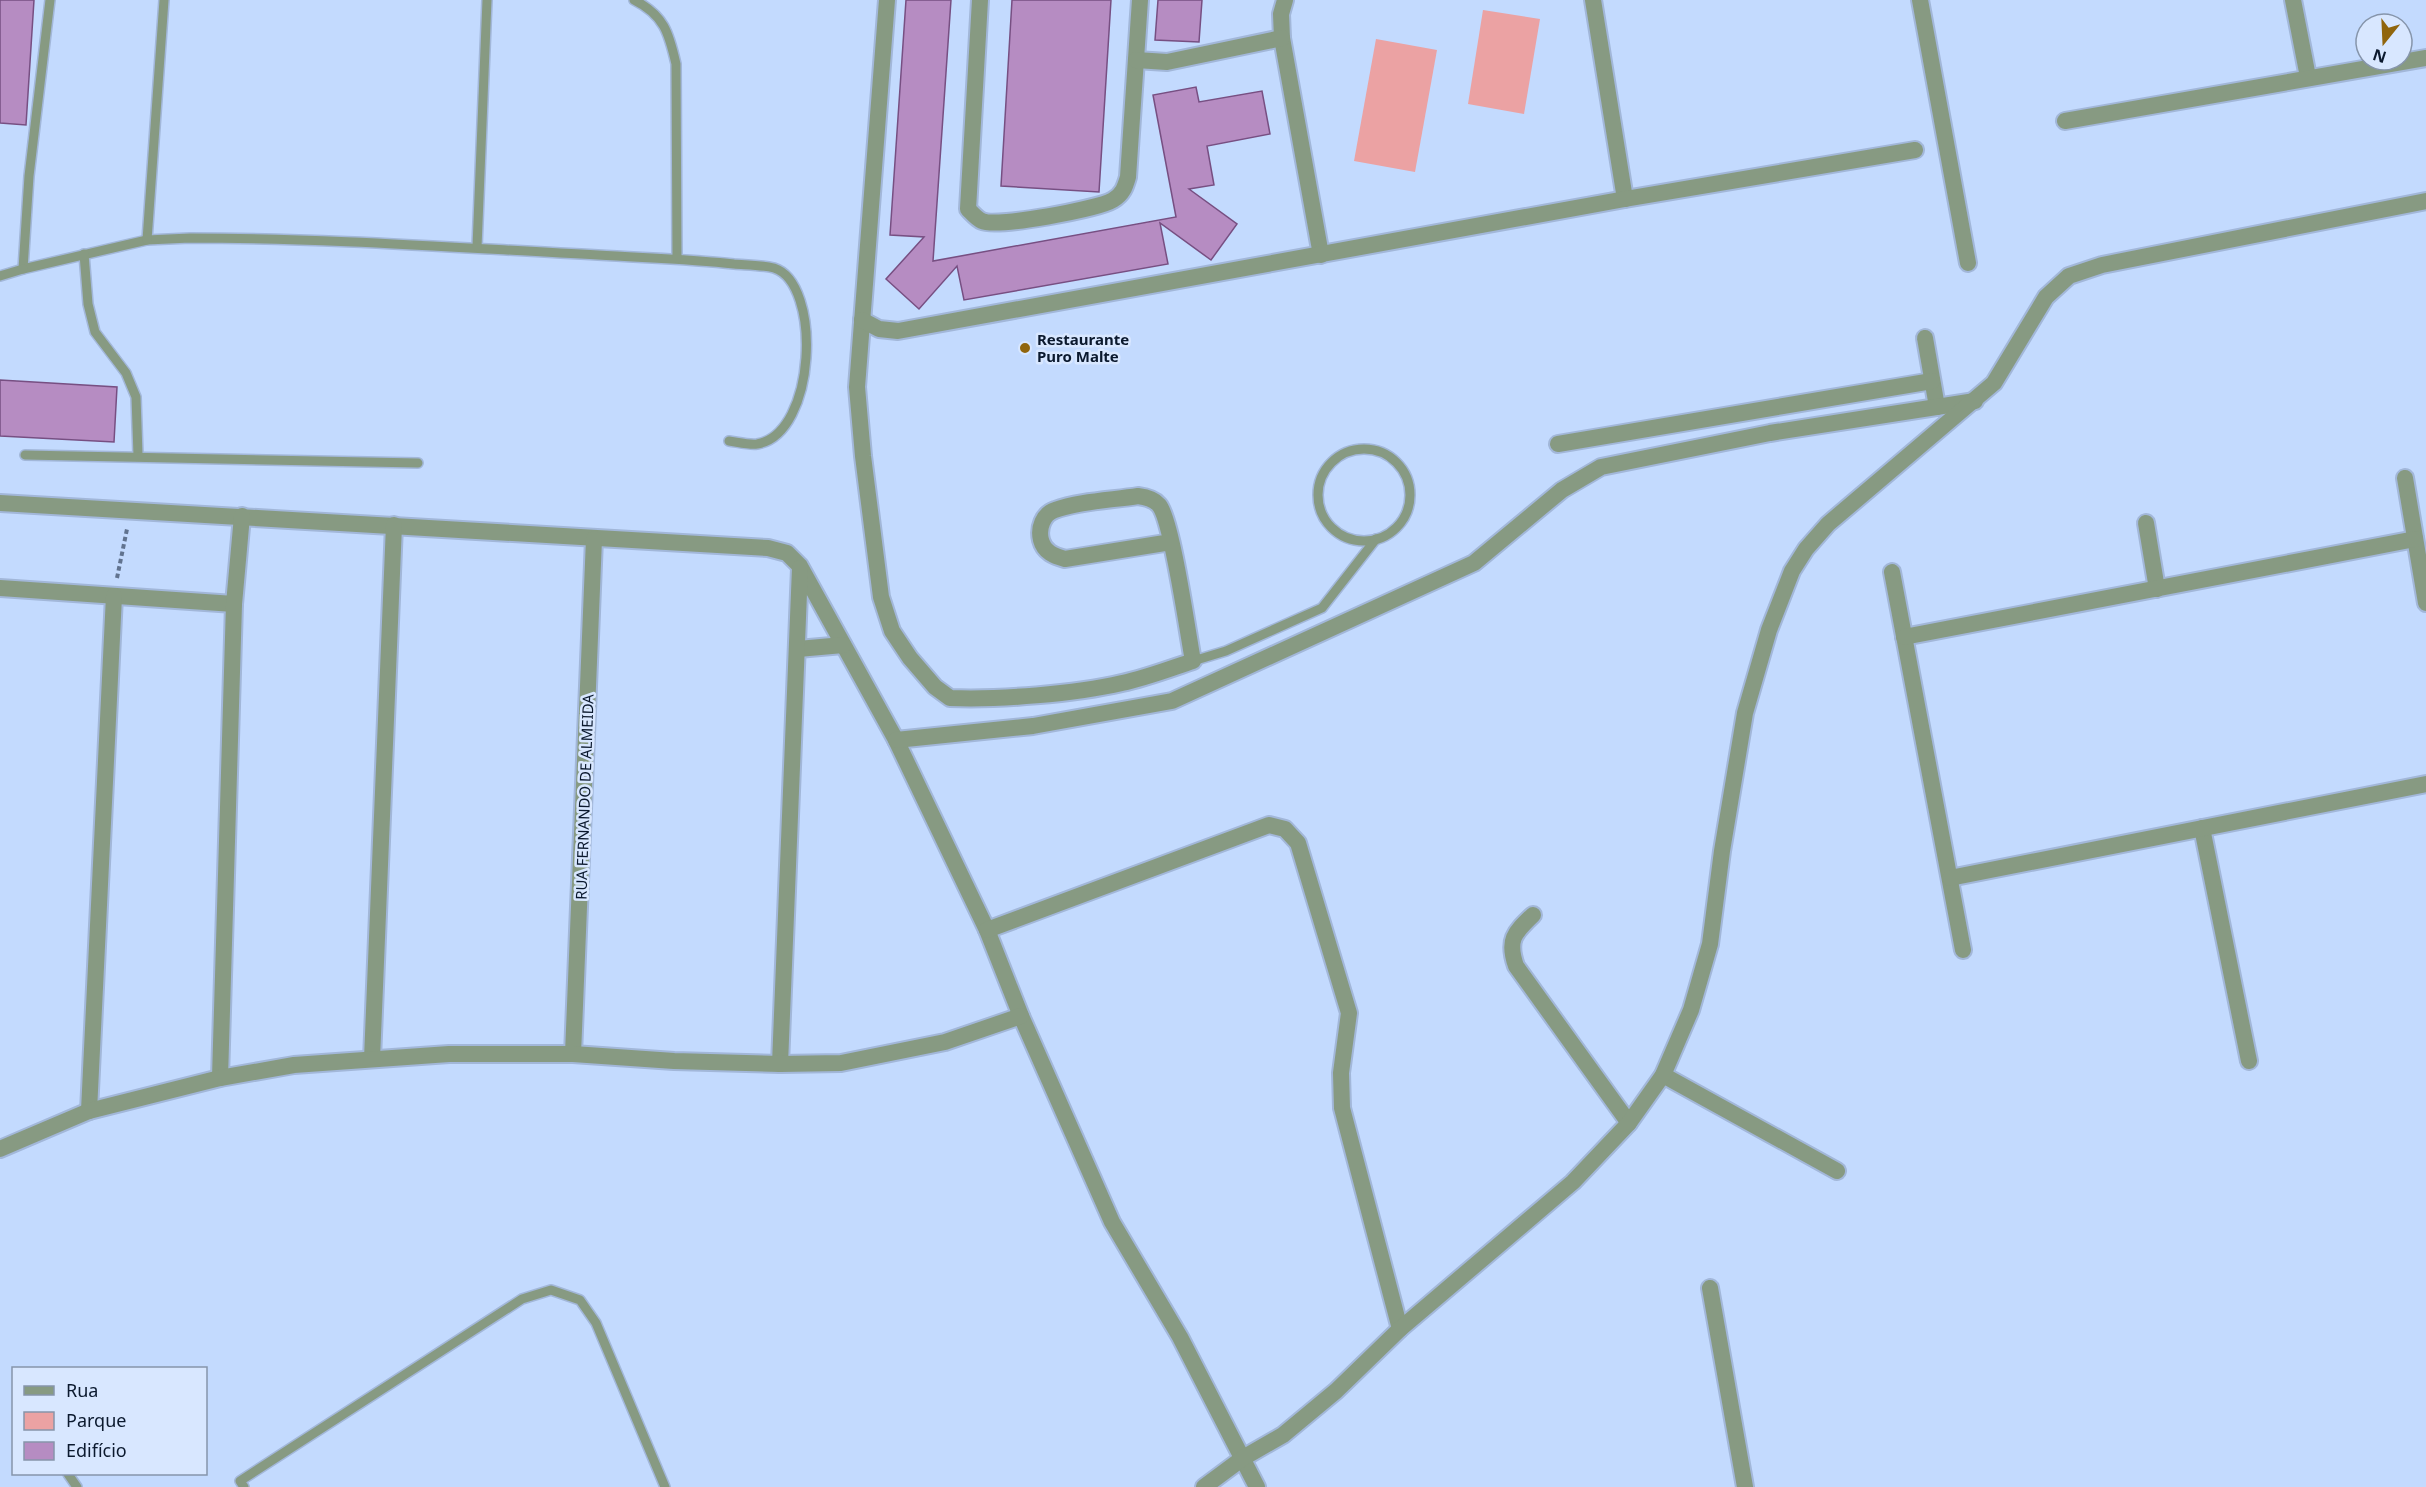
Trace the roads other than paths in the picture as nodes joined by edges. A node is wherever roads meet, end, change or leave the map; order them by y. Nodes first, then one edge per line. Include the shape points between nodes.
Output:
1 (50, 0) edge
2 (165, 0) edge
3 (487, 0) edge
4 (634, 0) edge
5 (887, 0) edge
6 (980, 0) edge
7 (1140, 0) edge
8 (1285, 0) edge
9 (1593, 0) edge
10 (1920, 0) edge
11 (2293, 0) edge
12 (1282, 38) junction
13 (2426, 58) edge
14 (1136, 60) junction
15 (2308, 77) junction
16 (2065, 121) dead end
17 (1915, 150) dead end
18 (1625, 199) junction
19 (2426, 201) edge
20 (147, 240) junction
21 (477, 247) junction
22 (84, 254) junction
23 (1321, 255) junction
24 (677, 258) junction
25 (1968, 263) dead end
26 (23, 269) junction
27 (0, 276) edge
28 (862, 320) junction
29 (1925, 338) dead end
30 (1932, 381) junction
31 (1976, 401) junction
32 (1937, 407) junction
33 (729, 441) dead end
34 (1558, 444) dead end
35 (25, 455) dead end
36 (138, 455) junction
37 (418, 464) dead end
38 (2405, 478) dead end
39 (0, 503) edge
40 (242, 516) junction
41 (2146, 523) dead end
42 (394, 525) junction
43 (594, 539) junction
44 (1376, 539) junction
45 (2415, 539) junction
46 (1171, 542) junction
47 (800, 566) junction
48 (1892, 572) dead end
49 (0, 588) edge
50 (2157, 589) junction
51 (114, 596) junction
52 (2426, 603) edge
53 (234, 604) junction
54 (1905, 637) junction
55 (843, 645) junction
56 (798, 650) junction
57 (1193, 661) junction
58 (896, 740) junction
59 (2426, 784) edge
60 (2202, 828) junction
61 (1950, 878) junction
62 (1533, 915) dead end
63 (987, 930) junction
64 (1963, 950) dead end
65 (1021, 1016) junction
66 (573, 1054) junction
67 (372, 1059) junction
68 (2249, 1061) dead end
69 (780, 1064) junction
70 (1663, 1075) junction
71 (220, 1078) junction
72 (89, 1111) junction
73 (1629, 1122) junction
74 (0, 1149) edge
75 (1837, 1171) dead end
76 (1710, 1288) dead end
77 (1400, 1329) junction
78 (1243, 1458) junction
79 (242, 1484) edge
80 (231, 1487) edge
81 (665, 1487) edge
82 (1204, 1487) edge
83 (1257, 1487) edge
84 (1744, 1487) edge

1 - 26 lane via 29,176
2 - 20 lane
3 - 21 lane
4 - 24 lane via 652,9 669,33 676,64
5 - 28 street
6 - 14 street via 968,209 982,221 1003,224 1095,206 1123,192 1128,177
7 - 14 street
8 - 12 street
9 - 18 street
10 - 25 street
11 - 15 street
12 - 14 street via 1167,62
12 - 23 street
13 - 15 street
15 - 16 street
17 - 18 street
18 - 23 street
19 - 31 street via 2102,265 2069,276 2046,297 1994,383
20 - 21 lane via 211,238
20 - 22 lane
21 - 24 lane
22 - 26 lane
22 - 36 lane via 88,304 95,332 126,374 136,397
23 - 28 street via 898,331 879,329
24 - 33 lane via 776,268 794,282 805,326 806,374 797,407 781,432 757,444
26 - 27 lane
28 - 57 street via 857,387 881,597 892,631 935,687 950,698 969,699 1076,690 1121,684
29 - 30 street
30 - 32 street
30 - 34 street
31 - 32 street
31 - 70 street via 1828,524 1792,571 1769,630 1745,713 1710,944 1691,1010
32 - 58 street via 1770,433 1601,467 1562,490 1474,563 1172,701 1033,726
35 - 36 lane
36 - 37 lane
38 - 45 street
39 - 40 street
40 - 42 street
40 - 53 street
41 - 50 street
42 - 43 street
42 - 67 street
43 - 47 street via 768,548 787,553
43 - 66 street, RUA FERNANDO DE ALMEIDA
44 - 44 lane via 1400,524 1410,497 1408,482 1386,455 1365,449 1351,451 1325,469 1318,499 1322,515 1331,528 1345,537 1360,541
44 - 57 lane via 1322,608 1226,651
45 - 50 street
45 - 52 street
46 - 46 street via 1160,506 1138,496 1055,510 1042,521 1040,529 1043,546 1065,559
46 - 57 street
47 - 55 street
47 - 56 street
48 - 54 street
49 - 51 street
50 - 54 street
51 - 53 street
51 - 72 street
53 - 71 street
54 - 61 street
55 - 56 street
55 - 58 street
56 - 69 street
58 - 63 street
59 - 60 street
60 - 61 street
60 - 68 street
61 - 64 street
62 - 73 street via 1512,941 1516,966
63 - 65 street
63 - 77 street via 1269,825 1285,829 1298,843 1349,1013 1341,1073 1342,1108
65 - 69 street via 902,1052 841,1063
65 - 78 street via 1112,1222 1180,1337
66 - 67 street via 449,1054
66 - 69 street
67 - 71 street via 294,1065
70 - 73 street
70 - 75 street
71 - 72 street
72 - 74 street
73 - 77 street via 1573,1182
76 - 84 street
77 - 78 street via 1283,1435
78 - 82 street
78 - 83 street
79 - 80 lane
79 - 81 lane via 522,1299 551,1290 580,1300 596,1323

